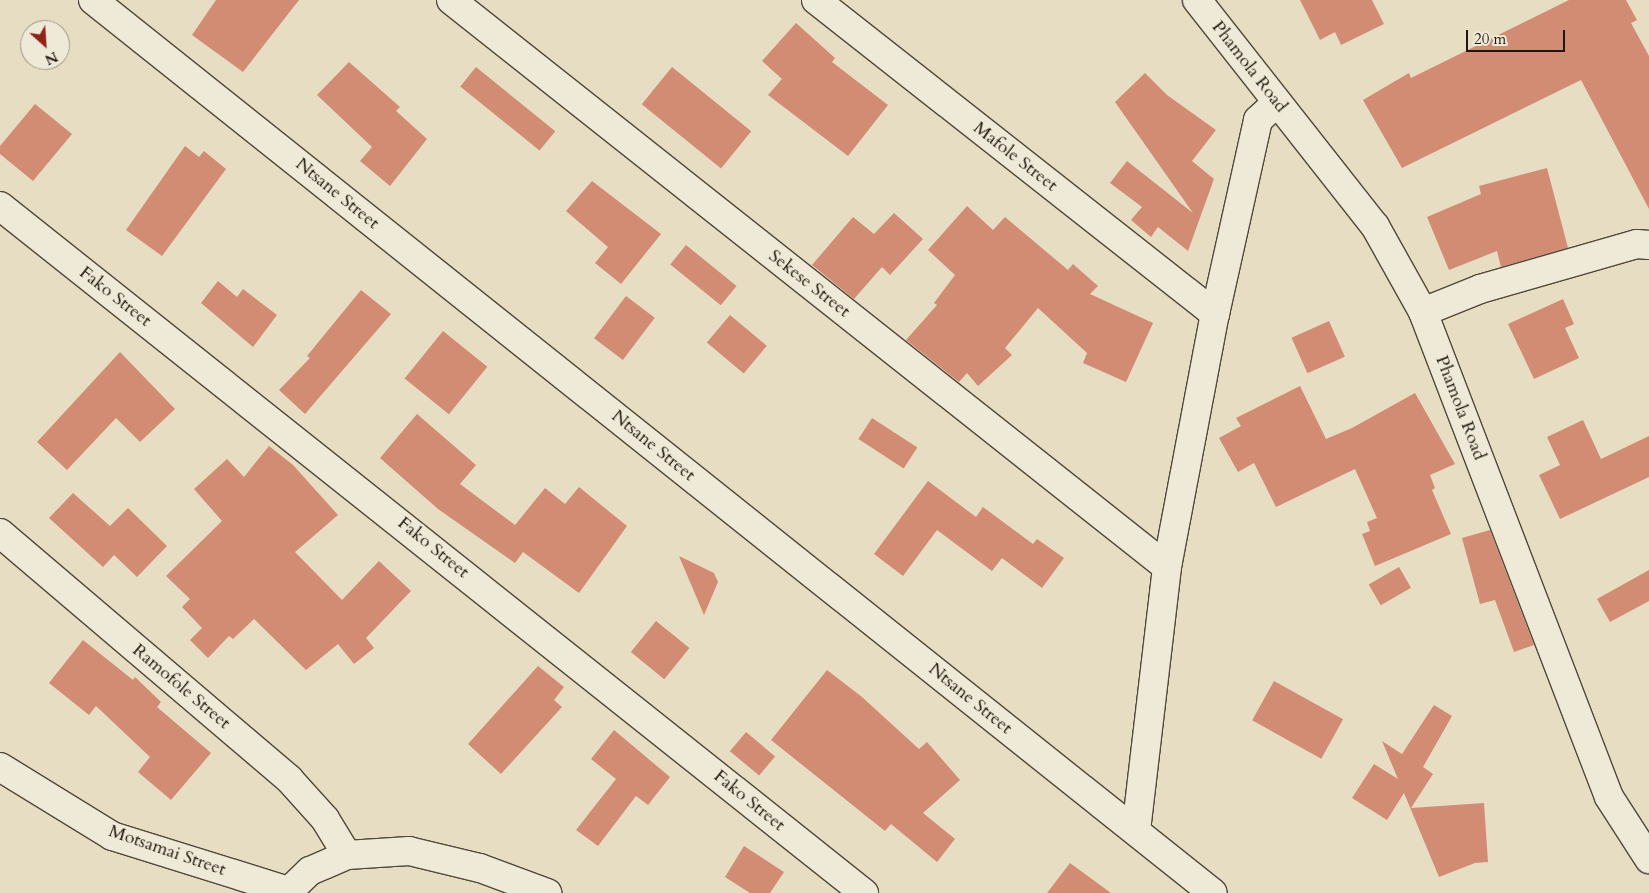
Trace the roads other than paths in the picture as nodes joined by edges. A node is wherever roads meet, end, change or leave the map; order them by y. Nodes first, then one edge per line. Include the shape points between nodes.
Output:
1 (93, 0) edge
2 (451, 0) edge
3 (816, 0) edge
4 (1197, 0) edge
5 (1277, 102) junction
6 (0, 206) edge
7 (1649, 245) edge
8 (1422, 312) junction
9 (1215, 314) junction
10 (0, 534) edge
11 (1167, 567) junction
12 (0, 767) edge
13 (1136, 831) junction
14 (347, 855) junction
15 (1649, 859) edge
16 (288, 892) edge
17 (547, 893) edge
18 (864, 893) edge
19 (1213, 893) edge

1 - 13 street, Ntsane Street
2 - 11 street, Sekese Street
3 - 9 street, Mafole Street
4 - 5 street, Phamola Road
5 - 8 street, Phamola Road via 1375,226
5 - 9 street via 1258,120
6 - 18 street, Fako Street
7 - 8 street via 1637,244 1480,289
8 - 15 street, Phamola Road via 1609,797
9 - 11 street
10 - 14 street, Ramofole Street via 288,779 325,818
11 - 13 street
12 - 16 street, Motsamai Street via 112,836
13 - 19 street, Ntsane Street
14 - 16 street via 310,871
14 - 17 street via 409,850 480,868

